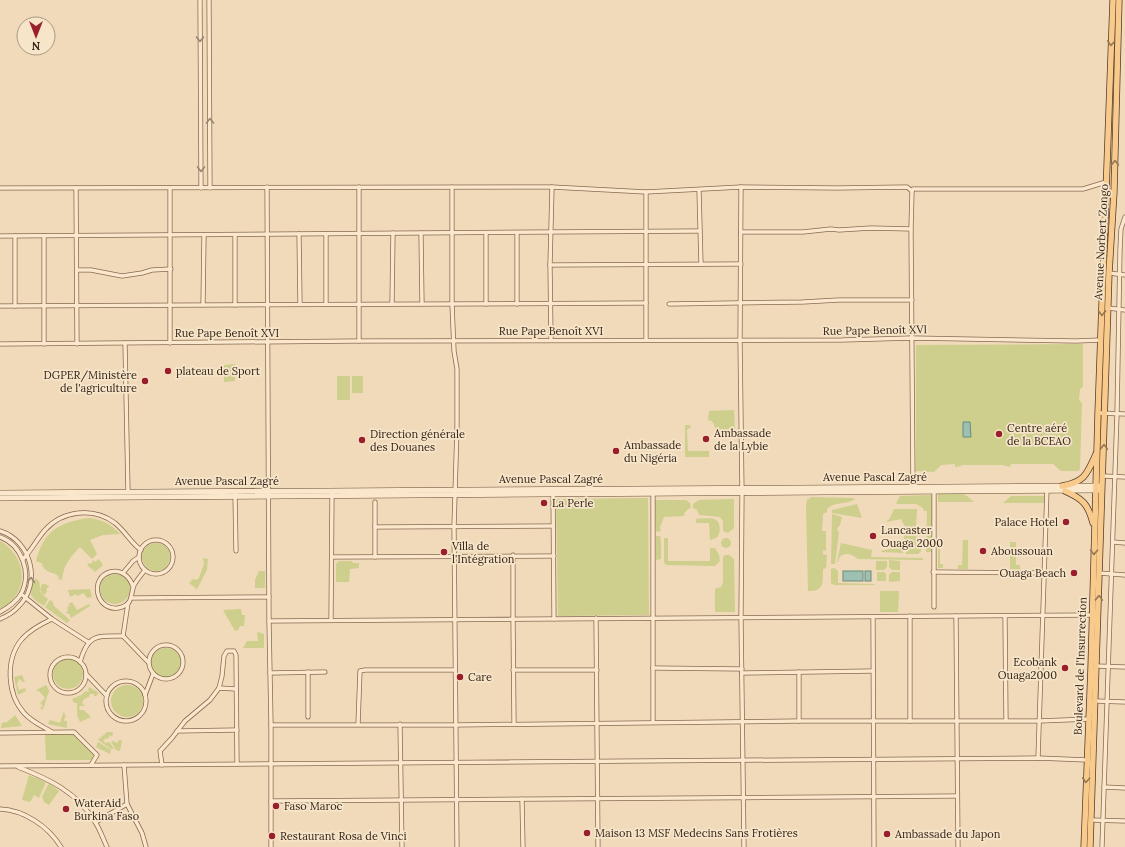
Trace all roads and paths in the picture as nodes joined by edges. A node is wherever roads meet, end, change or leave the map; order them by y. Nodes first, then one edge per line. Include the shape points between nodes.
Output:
1 (200, 0) edge
2 (209, 0) edge
3 (1118, 3) edge
4 (1106, 182) junction
5 (267, 187) junction
6 (359, 187) junction
7 (452, 187) junction
8 (552, 187) junction
9 (741, 187) junction
10 (0, 188) edge
11 (76, 188) junction
12 (170, 188) junction
13 (201, 188) junction
14 (210, 188) junction
15 (699, 190) junction
16 (912, 191) junction
17 (646, 192) junction
18 (1125, 218) edge
19 (911, 228) junction
20 (700, 231) junction
21 (517, 232) junction
22 (551, 232) junction
23 (646, 232) junction
24 (741, 232) junction
25 (421, 233) junction
26 (452, 233) junction
27 (486, 233) junction
28 (235, 234) junction
29 (267, 234) junction
30 (299, 234) junction
31 (326, 234) junction
32 (359, 234) junction
33 (393, 234) junction
34 (170, 235) junction
35 (204, 235) junction
36 (0, 236) edge
37 (15, 236) junction
38 (44, 236) junction
39 (77, 236) junction
40 (701, 264) junction
41 (741, 264) junction
42 (550, 265) junction
43 (646, 265) junction
44 (77, 270) junction
45 (171, 270) junction
46 (1106, 273) junction
47 (1120, 274) junction
48 (1125, 275) edge
49 (912, 300) junction
50 (551, 303) junction
51 (646, 303) junction
52 (741, 303) junction
53 (300, 304) junction
54 (326, 304) junction
55 (359, 304) junction
56 (392, 304) junction
57 (422, 304) junction
58 (452, 304) junction
59 (486, 304) junction
60 (517, 304) junction
61 (669, 304) dead end
62 (170, 305) junction
63 (203, 305) junction
64 (235, 305) junction
65 (267, 305) junction
66 (0, 306) edge
67 (15, 306) junction
68 (44, 306) junction
69 (77, 306) junction
70 (1108, 308) junction
71 (1119, 309) junction
72 (1125, 310) edge
73 (912, 338) junction
74 (551, 340) junction
75 (646, 340) junction
76 (740, 340) junction
77 (1101, 340) junction
78 (359, 341) junction
79 (454, 341) junction
80 (170, 342) junction
81 (267, 342) junction
82 (125, 343) junction
83 (0, 344) edge
84 (44, 344) junction
85 (77, 344) junction
86 (1101, 413) junction
87 (1117, 414) junction
88 (1125, 414) edge
89 (1098, 451) junction
90 (1103, 476) junction
91 (1114, 476) junction
92 (1125, 477) edge
93 (913, 487) junction
94 (1047, 488) junction
95 (1063, 488) junction
96 (1099, 488) junction
97 (934, 489) junction
98 (742, 490) junction
99 (653, 491) junction
100 (128, 492) junction
101 (455, 492) junction
102 (554, 492) junction
103 (0, 493) edge
104 (268, 493) junction
105 (332, 493) junction
106 (235, 494) junction
107 (0, 498) edge
108 (375, 502) dead end
109 (554, 526) junction
110 (454, 527) junction
111 (375, 528) junction
112 (1094, 530) junction
113 (0, 531) edge
114 (0, 537) edge
115 (1113, 542) junction
116 (1125, 543) edge
117 (141, 550) junction
118 (236, 551) dead end
119 (27, 555) junction
120 (513, 555) junction
121 (454, 556) junction
122 (554, 556) junction
123 (139, 557) junction
124 (332, 557) junction
125 (375, 557) junction
126 (23, 559) junction
127 (145, 570) junction
128 (933, 572) junction
129 (122, 573) junction
130 (1044, 573) junction
131 (1099, 574) junction
132 (1112, 574) junction
133 (1125, 575) edge
134 (133, 587) junction
135 (21, 594) junction
136 (268, 597) junction
137 (26, 598) junction
138 (131, 598) junction
139 (128, 603) junction
140 (934, 607) dead end
141 (0, 612) edge
142 (1044, 615) junction
143 (1095, 615) junction
144 (910, 616) junction
145 (956, 616) junction
146 (1005, 616) junction
147 (873, 617) junction
148 (596, 618) junction
149 (653, 618) junction
150 (741, 618) junction
151 (0, 619) edge
152 (52, 619) junction
153 (513, 619) junction
154 (554, 619) junction
155 (331, 620) junction
156 (454, 620) junction
157 (269, 621) junction
158 (123, 636) junction
159 (88, 642) junction
160 (80, 662) junction
161 (148, 662) junction
162 (1096, 666) junction
163 (1107, 666) junction
164 (1125, 667) edge
165 (653, 668) junction
166 (455, 670) junction
167 (513, 670) junction
168 (597, 670) junction
169 (742, 671) junction
170 (873, 671) junction
171 (308, 672) junction
172 (324, 672) dead end
173 (799, 672) junction
174 (86, 674) junction
175 (153, 674) junction
176 (270, 674) junction
177 (219, 688) junction
178 (236, 689) junction
179 (145, 695) junction
180 (107, 696) junction
181 (1096, 701) junction
182 (1106, 701) junction
183 (1125, 702) edge
184 (308, 717) dead end
185 (1092, 719) junction
186 (910, 720) junction
187 (956, 720) junction
188 (1006, 720) junction
189 (799, 721) junction
190 (874, 721) junction
191 (1039, 721) junction
192 (653, 722) junction
193 (743, 722) junction
194 (514, 723) junction
195 (597, 723) junction
196 (358, 724) junction
197 (400, 724) junction
198 (271, 725) junction
199 (456, 725) junction
200 (236, 730) junction
201 (178, 731) junction
202 (52, 732) junction
203 (0, 733) edge
204 (957, 758) junction
205 (1038, 758) junction
206 (873, 759) junction
207 (1087, 760) junction
208 (597, 761) junction
209 (743, 761) junction
210 (401, 762) junction
211 (457, 762) junction
212 (237, 764) junction
213 (271, 764) junction
214 (91, 765) junction
215 (124, 765) junction
216 (162, 765) junction
217 (0, 766) edge
218 (15, 766) junction
219 (1104, 787) junction
220 (1125, 788) edge
221 (958, 796) junction
222 (874, 797) junction
223 (597, 798) junction
224 (743, 798) junction
225 (522, 799) junction
226 (401, 800) junction
227 (457, 800) junction
228 (271, 801) junction
229 (127, 804) junction
230 (0, 809) edge
231 (1091, 820) junction
232 (1103, 820) junction
233 (1125, 821) edge
234 (96, 822) junction
235 (61, 847) edge
236 (107, 847) edge
237 (146, 847) edge
238 (271, 847) edge
239 (402, 847) edge
240 (457, 847) edge
241 (523, 847) edge
242 (598, 847) edge
243 (744, 847) edge
244 (874, 847) edge
245 (958, 847) edge
246 (1084, 847) edge
247 (1090, 847) edge
248 (1102, 847) edge

1 -> 13 street
14 -> 2 street
3 -> 4 main road, Avenue Norbert Zongo
46 -> 3 main road, Avenue Norbert Zongo via 1114,184
4 - 16 street via 1083,189
4 - 46 main road, Avenue Norbert Zongo
5 - 6 street
5 - 14 street
5 - 29 street
6 - 7 street
6 - 32 street
7 - 8 street
7 - 26 street
8 - 17 street
8 - 22 street
9 - 15 street
9 - 16 street via 907,187
9 - 24 street
10 - 11 street
11 - 12 street
11 - 39 street
12 - 13 street
12 - 34 street
13 - 14 street
15 - 17 street
15 - 20 street
16 - 19 street
17 - 23 street
18 - 47 street via 1120,236
19 - 24 street
19 - 49 street
20 - 23 street
20 - 40 street
21 - 22 street
21 - 27 street
21 - 60 street
22 - 23 street
22 - 42 street
23 - 43 street
24 - 41 street
25 - 26 street
25 - 33 street
25 - 57 street
26 - 27 street
26 - 58 street
27 - 59 street
28 - 29 street
28 - 35 street
28 - 64 street
29 - 30 street
29 - 65 street
30 - 31 street
30 - 53 street
31 - 32 street
31 - 54 street
32 - 33 street
32 - 55 street
33 - 56 street
34 - 35 street
34 - 39 street
34 - 45 street
35 - 63 street
36 - 37 street
37 - 38 street
37 - 67 street
38 - 39 street
38 - 68 street
39 - 44 street
40 - 41 street
40 - 43 street
41 - 52 street
42 - 43 street
42 - 50 street
43 - 51 street
44 - 45 street via 122,276 152,270
44 - 69 street
45 - 62 street
46 - 47 street
46 - 70 main road, Avenue Norbert Zongo
46 -> 77 main road, Avenue Norbert Zongo
47 - 48 street
47 - 71 street
49 - 52 street
49 - 73 street
50 - 51 street
50 - 60 street
50 - 74 street
51 - 75 street
52 - 61 street
52 - 76 street
53 - 54 street
53 - 65 street
54 - 55 street
55 - 56 street
55 - 78 street
56 - 57 street
57 - 58 street
58 - 59 street
58 - 79 street
59 - 60 street
62 - 63 street
62 - 69 street
62 - 80 street
63 - 64 street
64 - 65 street
65 - 81 street
66 - 67 street
67 - 68 street
68 - 69 street
68 - 84 street
69 - 85 street
70 - 71 street
70 - 86 main road, Avenue Norbert Zongo
71 - 72 street
71 - 87 street
73 - 76 street, Rue Pape Benoît XVI
73 - 77 street, Rue Pape Benoît XVI
73 - 93 street
74 - 75 street, Rue Pape Benoît XVI
74 - 79 street, Rue Pape Benoît XVI
75 - 76 street, Rue Pape Benoît XVI
76 - 98 street
77 - 86 main road, Avenue Norbert Zongo
78 - 79 street, Rue Pape Benoît XVI
78 - 81 street, Rue Pape Benoît XVI
79 - 101 street via 458,369
80 - 81 street, Rue Pape Benoît XVI
80 - 82 street, Rue Pape Benoît XVI
81 - 104 street
82 - 85 street, Rue Pape Benoît XVI
82 - 100 street
83 - 84 street, Rue Pape Benoît XVI
84 - 85 street, Rue Pape Benoît XVI
86 - 87 street
86 - 89 main road, Avenue Norbert Zongo
90 -> 86 main road, Avenue Norbert Zongo
87 - 88 street
87 - 91 street
89 - 95 main road via 1084,477
89 - 96 main road, Avenue Norbert Zongo
90 - 91 street
90 - 96 main road, Avenue Norbert Zongo
91 - 92 street
91 - 115 street
93 - 97 main road, Avenue Pascal Zagré
93 - 98 main road, Avenue Pascal Zagré
94 - 95 main road, Avenue Pascal Zagré
94 - 97 main road, Avenue Pascal Zagré
94 - 130 street
95 - 96 main road, Avenue Pascal Zagré
95 - 112 main road via 1086,504
96 - 112 main road, Boulevard de l'Insurrection
96 - 131 main road, Boulevard de l'Insurrection
97 - 98 main road, Avenue Pascal Zagré
97 - 128 street
98 - 99 main road, Avenue Pascal Zagré
98 - 150 street
99 - 102 main road, Avenue Pascal Zagré
99 - 149 street
100 - 103 main road, Avenue Pascal Zagré
100 - 106 main road, Avenue Pascal Zagré
101 - 102 main road, Avenue Pascal Zagré
101 - 105 main road, Avenue Pascal Zagré
101 - 110 street
102 - 109 street
104 - 105 main road, Avenue Pascal Zagré
104 - 106 main road, Avenue Pascal Zagré
104 - 136 street
105 - 124 street
106 - 107 main road, Avenue Pascal Zagré
106 - 118 street
108 - 111 street
109 - 110 street
109 - 122 street
110 - 111 street
110 - 121 street
111 - 125 street
112 -> 143 main road, Boulevard de l'Insurrection
113 - 119 street via 14,538
114 - 126 street via 11,544
115 - 116 street
115 - 132 street
117 - 119 street via 114,522 97,514 87,513 65,516 54,522
117 - 123 street
117 - 127 street via 150,541 163,541 169,545 174,557 169,569 164,573 150,573
119 - 126 street
137 -> 119 street via 32,576
120 - 121 street
120 - 122 street
120 - 153 street
121 - 125 street
121 - 156 street
122 - 154 street
123 - 127 street via 140,564
123 - 129 street
124 - 125 street
124 - 155 street
126 - 135 street via 25,580
127 - 134 street
128 - 130 street
128 - 140 street
129 - 134 street via 132,581
129 - 139 street via 116,571 105,574 100,579 97,590 101,601 111,608
130 - 142 street
131 - 132 street
143 -> 131 main road, Boulevard de l'Insurrection
132 - 133 street
132 - 163 street
134 - 138 street
135 - 137 street
135 - 141 street via 15,602
136 - 138 street
136 - 157 street
137 - 151 street via 19,607
137 - 152 street
138 - 139 street
139 - 158 street
142 - 143 street
142 - 146 street
142 - 191 street
143 - 162 main road, Boulevard de l'Insurrection
143 - 185 main road, Boulevard de l'Insurrection
144 - 145 street
144 - 147 street
144 - 186 street
145 - 146 street
145 - 187 street
146 - 188 street
147 - 150 street
147 - 170 street
148 - 149 street
148 - 154 street
148 - 168 street
149 - 150 street
149 - 165 street
150 - 169 street
152 - 159 street
152 - 202 street via 30,631 22,639 10,669 12,691 17,703 30,718
153 - 154 street
153 - 156 street
153 - 167 street
155 - 156 street
155 - 157 street
156 - 166 street
157 - 176 street
158 - 159 street via 102,636
158 - 161 street
159 - 160 street
160 - 174 street
160 - 174 street via 69,657 57,660 50,670 51,682 60,691 72,692 82,686
161 - 175 street
161 - 175 street via 153,651 164,645 176,648 183,659 180,671 171,679 158,678
162 - 163 street
162 - 181 main road, Boulevard de l'Insurrection
163 - 164 street
163 - 182 street
165 - 169 street
165 - 192 street
166 - 196 street via 360,671
166 - 199 street
167 - 168 street
167 - 194 street
168 - 195 street
169 - 173 street
169 - 193 street
170 - 173 street
170 - 190 street
171 - 172 street
171 - 176 street
171 - 184 street
173 - 189 street
174 - 180 street
175 - 179 street
176 - 198 street
177 - 178 street
177 - 178 street via 224,654 232,651 236,656
177 - 201 street
178 - 200 street
179 - 180 street via 138,685 126,681 114,686
179 - 180 street via 145,708 141,714 124,721 112,715 106,703
181 - 182 street
181 - 185 main road, Boulevard de l'Insurrection
182 - 183 street
182 - 219 street
185 - 191 street
185 - 207 main road, Boulevard de l'Insurrection
185 - 231 main road, Boulevard de l'Insurrection
186 - 187 street
186 - 190 street
187 - 188 street
187 - 204 street
188 - 191 street
189 - 190 street
189 - 193 street
190 - 206 street
191 - 205 street
192 - 193 street
192 - 195 street
193 - 209 street
194 - 195 street
194 - 199 street
195 - 208 street
196 - 197 street
196 - 198 street
197 - 199 street
197 - 210 street
198 - 213 street
199 - 211 street
200 - 201 street
200 - 212 street
201 - 216 street via 160,751
202 - 203 street
202 - 214 street via 77,734 97,755
204 - 205 street
204 - 206 street
204 - 221 street
205 - 207 street
206 - 209 street
206 - 222 street
207 -> 246 main road, Boulevard de l'Insurrection
208 - 209 street
208 - 211 street
208 - 223 street
209 - 224 street
210 - 211 street
210 - 213 street
210 - 226 street
211 - 227 street
212 - 213 street
212 - 216 street
213 - 228 street
214 - 215 street
214 - 218 street
215 - 216 street
215 - 229 street
217 - 218 street
218 - 234 street via 46,778 68,792
219 - 220 street
219 - 232 street
221 - 222 street
221 - 245 street
222 - 224 street
222 - 244 street
223 - 224 street
223 - 225 street
223 - 242 street
224 - 243 street
225 - 227 street
225 - 241 street
226 - 227 street
226 - 228 street
226 - 239 street
227 - 240 street
228 - 238 street
229 - 234 street
229 - 237 street
230 - 235 street via 24,815 38,823
231 - 232 street
231 - 247 main road, Boulevard de l'Insurrection
232 - 233 street
232 - 248 street
234 - 236 street

